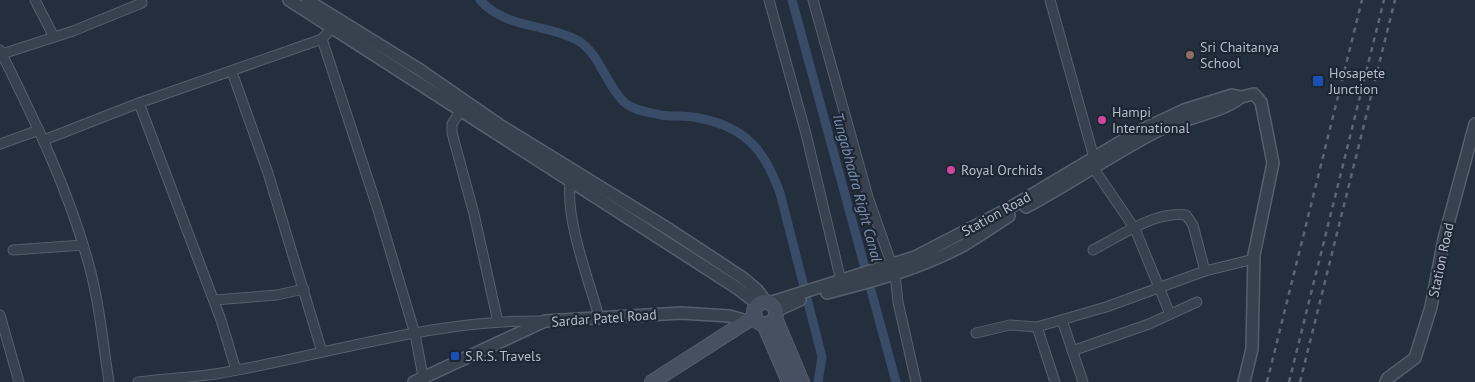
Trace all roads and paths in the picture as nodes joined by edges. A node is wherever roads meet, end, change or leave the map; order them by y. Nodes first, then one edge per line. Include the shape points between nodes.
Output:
1 (34, 0) edge
2 (289, 0) edge
3 (307, 0) edge
4 (768, 0) edge
5 (813, 0) edge
6 (1050, 0) edge
7 (142, 3) dead end
8 (332, 27) junction
9 (54, 37) junction
10 (322, 39) junction
11 (1, 52) edge
12 (232, 72) junction
13 (139, 103) junction
14 (461, 110) junction
15 (1475, 124) edge
16 (39, 130) junction
17 (44, 140) junction
18 (0, 144) edge
19 (1092, 162) junction
20 (570, 182) junction
21 (1135, 229) junction
22 (83, 244) junction
23 (13, 250) dead end
24 (1093, 250) dead end
25 (1254, 259) junction
26 (890, 271) junction
27 (1205, 271) junction
28 (847, 282) junction
29 (304, 288) junction
30 (1160, 288) junction
31 (214, 300) junction
32 (1197, 302) dead end
33 (763, 313) junction
34 (1170, 314) junction
35 (0, 315) edge
36 (599, 317) junction
37 (1062, 320) junction
38 (545, 321) junction
39 (498, 322) junction
40 (1037, 327) junction
41 (976, 333) dead end
42 (415, 334) junction
43 (1072, 351) junction
44 (322, 352) junction
45 (236, 370) junction
46 (208, 374) junction
47 (156, 381) edge
48 (420, 381) edge
49 (19, 382) edge
50 (110, 382) edge
51 (138, 382) edge
52 (194, 382) edge
53 (652, 382) edge
54 (669, 382) edge
55 (789, 382) edge
56 (802, 382) edge
57 (916, 382) edge
58 (1055, 382) edge
59 (1083, 382) edge
60 (1244, 382) edge
61 (1386, 382) edge

1 - 9 street
2 - 8 street
3 - 33 street via 743,278 757,290
4 - 28 street
5 - 26 street
6 - 19 street
7 - 9 street
8 - 10 street
8 - 14 street
9 - 11 street
10 - 12 street
10 - 42 street
11 - 16 street
12 - 13 street
12 - 29 street
13 - 17 street
13 - 31 street
14 - 20 street
14 - 39 street via 452,124 452,133
15 - 61 street, Station Road via 1444,239 1431,307 1415,358
16 - 17 street
16 - 18 street
17 - 22 street
19 - 21 street
19 - 25 street, Station Road via 1182,120 1254,94 1259,99 1273,163
19 - 26 street, Station Road via 963,245
20 - 33 street via 737,288
20 - 36 street via 570,208
21 - 24 street
21 - 27 street via 1167,216 1186,215 1193,225
21 - 30 street
22 - 23 street
22 - 50 street
25 - 27 street
25 - 60 street, Station Road via 1252,349
26 - 28 street, Station Road
26 - 57 street
27 - 30 street
28 - 33 street, Station Road via 792,299
29 - 31 street via 277,295
29 - 44 street
30 - 34 street
30 - 37 street
31 - 45 street
32 - 34 street
33 - 36 street, Sardar Patel Road
33 - 53 main road
33 - 54 main road
33 - 55 main road
33 - 56 main road
34 - 43 street
35 - 49 street
36 - 38 street, Sardar Patel Road
37 - 40 street
37 - 43 street
38 - 39 street
38 - 48 street, Sardar Patel Road
39 - 42 street
40 - 41 street via 1010,326
40 - 58 street
42 - 44 street
42 - 48 street
43 - 59 street
44 - 45 street
45 - 46 street
46 - 47 street
46 - 52 street
47 - 51 street

